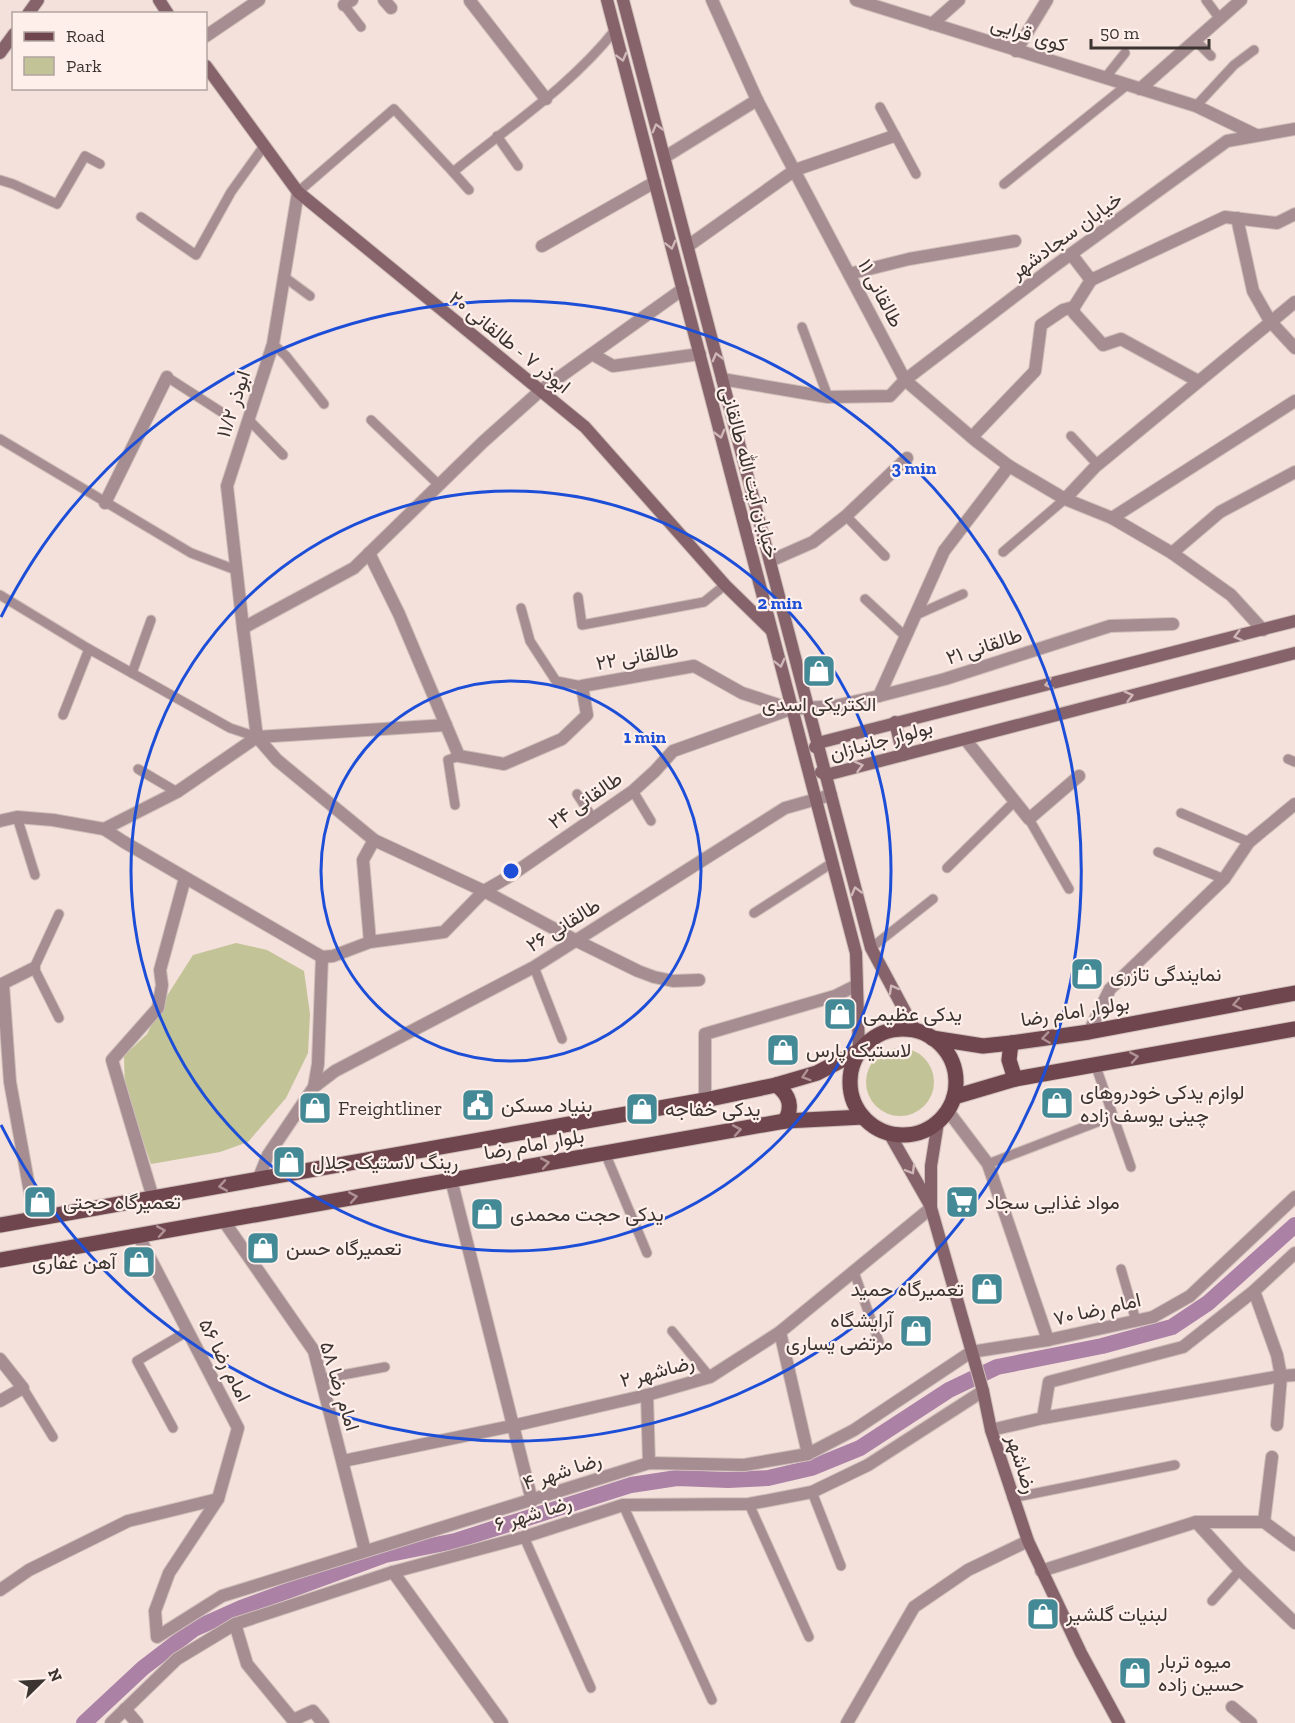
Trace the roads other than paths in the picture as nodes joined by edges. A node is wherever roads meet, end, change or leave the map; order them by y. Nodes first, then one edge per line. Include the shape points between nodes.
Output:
1 (259, 0) edge
2 (607, 0) edge
3 (623, 0) edge
4 (712, 0) edge
5 (856, 0) edge
6 (959, 0) edge
7 (1047, 0) edge
8 (1206, 0) edge
9 (1240, 0) edge
10 (470, 1) edge
11 (348, 3) edge
12 (1220, 19) junction
13 (932, 24) junction
14 (361, 27) dead end
15 (615, 30) junction
16 (207, 35) edge
17 (12, 37) edge
18 (1196, 41) junction
19 (1254, 50) dead end
20 (1016, 51) junction
21 (0, 53) edge
22 (1125, 53) dead end
23 (1211, 56) dead end
24 (207, 67) edge
25 (1105, 78) junction
26 (1127, 85) junction
27 (1140, 89) junction
28 (546, 99) junction
29 (757, 100) junction
30 (1196, 106) junction
31 (880, 107) dead end
32 (1295, 129) edge
33 (1256, 135) junction
34 (497, 136) junction
35 (894, 136) junction
36 (264, 146) junction
37 (664, 158) junction
38 (100, 164) dead end
39 (518, 166) dead end
40 (795, 170) junction
41 (453, 172) junction
42 (916, 174) dead end
43 (0, 180) edge
44 (655, 182) junction
45 (1005, 184) dead end
46 (469, 190) dead end
47 (298, 192) junction
48 (1295, 214) edge
49 (141, 217) dead end
50 (1237, 219) junction
51 (1015, 241) dead end
52 (542, 246) dead end
53 (688, 246) junction
54 (1071, 254) junction
55 (849, 274) junction
56 (283, 276) junction
57 (1091, 280) junction
58 (683, 289) junction
59 (310, 296) dead end
60 (1295, 302) edge
61 (1074, 307) junction
62 (1270, 321) junction
63 (802, 327) dead end
64 (273, 344) junction
65 (1295, 348) edge
66 (592, 354) junction
67 (700, 354) junction
68 (167, 377) joint
69 (722, 379) junction
70 (905, 380) junction
71 (1198, 381) junction
72 (540, 392) junction
73 (828, 397) junction
74 (1295, 401) edge
75 (324, 404) dead end
76 (226, 415) dead end
77 (248, 419) junction
78 (371, 420) dead end
79 (1071, 436) dead end
80 (972, 437) junction
81 (0, 439) edge
82 (283, 455) dead end
83 (907, 458) dead end
84 (1098, 465) junction
85 (1009, 466) junction
86 (1295, 471) edge
87 (439, 485) junction
88 (1065, 499) junction
89 (105, 503) junction
90 (846, 516) junction
91 (1112, 518) junction
92 (1003, 552) dead end
93 (369, 553) junction
94 (1172, 553) junction
95 (885, 556) dead end
96 (770, 561) junction
97 (236, 570) junction
98 (725, 585) junction
99 (0, 594) edge
100 (963, 594) dead end
101 (578, 597) dead end
102 (865, 599) dead end
103 (521, 608) dead end
104 (914, 615) junction
105 (152, 620) dead end
106 (1295, 621) edge
107 (1173, 624) dead end
108 (243, 628) junction
109 (1263, 630) junction
110 (772, 632) junction
111 (905, 636) junction
112 (793, 648) junction
113 (90, 649) junction
114 (1295, 653) edge
115 (132, 672) junction
116 (582, 686) junction
117 (879, 696) junction
118 (791, 709) junction
119 (808, 710) junction
120 (63, 715) dead end
121 (895, 722) junction
122 (446, 725) junction
123 (257, 737) junction
124 (965, 739) junction
125 (818, 742) junction
126 (903, 755) junction
127 (459, 756) junction
128 (806, 763) junction
129 (138, 769) dead end
130 (826, 775) junction
131 (1079, 776) dead end
132 (633, 791) junction
133 (177, 792) junction
134 (577, 794) dead end
135 (831, 795) junction
136 (816, 798) junction
137 (1014, 801) junction
138 (1295, 804) edge
139 (455, 805) dead end
140 (1181, 813) dead end
141 (17, 817) junction
142 (592, 817) junction
143 (1029, 819) junction
144 (0, 821) edge
145 (651, 821) dead end
146 (104, 829) junction
147 (374, 840) junction
148 (1249, 842) junction
149 (1158, 852) dead end
150 (832, 862) junction
151 (947, 868) dead end
152 (35, 875) dead end
153 (185, 878) junction
154 (1224, 879) junction
155 (1069, 889) dead end
156 (484, 891) junction
157 (933, 899) dead end
158 (754, 913) dead end
159 (59, 914) dead end
160 (577, 941) junction
161 (370, 942) junction
162 (871, 948) junction
163 (322, 957) junction
164 (534, 967) junction
165 (34, 968) junction
166 (699, 980) dead end
167 (1, 984) edge
168 (857, 986) junction
169 (1295, 993) edge
170 (59, 1018) dead end
171 (1295, 1029) edge
172 (915, 1030) junction
173 (1089, 1032) junction
174 (932, 1038) junction
175 (562, 1039) dead end
176 (1011, 1043) junction
177 (860, 1051) junction
178 (1095, 1064) junction
179 (1015, 1079) junction
180 (776, 1085) junction
181 (314, 1087) junction
182 (705, 1100) junction
183 (947, 1110) junction
184 (1113, 1116) junction
185 (863, 1117) junction
186 (785, 1121) junction
187 (889, 1133) junction
188 (605, 1153) junction
189 (988, 1164) junction
190 (1131, 1167) dead end
191 (451, 1179) junction
192 (258, 1180) junction
193 (1295, 1197) edge
194 (153, 1198) junction
195 (931, 1204) junction
196 (35, 1220) junction
197 (223, 1220) junction
198 (0, 1226) edge
199 (138, 1235) junction
200 (647, 1253) dead end
201 (1295, 1253) edge
202 (0, 1260) edge
203 (1121, 1269) dead end
204 (854, 1272) junction
205 (1254, 1291) junction
206 (1136, 1321) junction
207 (188, 1331) junction
208 (672, 1331) dead end
209 (780, 1332) junction
210 (1048, 1340) junction
211 (879, 1342) dead end
212 (972, 1352) junction
213 (0, 1359) edge
214 (386, 1367) dead end
215 (1281, 1376) junction
216 (1295, 1376) edge
217 (710, 1377) junction
218 (321, 1379) junction
219 (23, 1388) junction
220 (982, 1391) junction
221 (647, 1395) junction
222 (0, 1401) edge
223 (1043, 1418) junction
224 (1277, 1425) dead end
225 (512, 1426) junction
226 (173, 1428) dead end
227 (991, 1430) junction
228 (53, 1437) dead end
229 (808, 1454) junction
230 (1272, 1457) dead end
231 (342, 1461) junction
232 (649, 1463) junction
233 (1175, 1465) dead end
234 (812, 1492) junction
235 (218, 1498) junction
236 (1012, 1498) junction
237 (532, 1501) junction
238 (749, 1504) junction
239 (623, 1505) junction
240 (1196, 1522) junction
241 (1264, 1522) junction
242 (524, 1537) junction
243 (1028, 1541) junction
244 (1295, 1545) edge
245 (365, 1551) junction
246 (841, 1566) dead end
247 (1240, 1570) junction
248 (1041, 1571) junction
249 (393, 1572) junction
250 (0, 1590) edge
251 (1212, 1600) dead end
252 (1295, 1623) edge
253 (235, 1624) junction
254 (157, 1637) joint
255 (809, 1637) dead end
256 (591, 1688) dead end
257 (712, 1700) dead end
258 (1232, 1707) dead end
259 (125, 1709) junction
260 (111, 1723) edge
261 (137, 1723) edge
262 (323, 1723) edge
263 (502, 1723) edge
264 (847, 1723) edge
265 (1119, 1723) edge
266 (1251, 1723) edge

1 - 16 street
2 - 15 main road, خیابان آیت الله طالقانی
37 -> 3 main road, خیابان آیت الله طالقانی
4 - 29 street, طالقانی ۱۱
5 - 13 street, کوی قرایی
6 - 13 street
7 - 20 street
8 - 12 lane
9 - 12 street
10 - 28 street
11 - 14 lane
12 - 18 street
13 - 20 street, کوی قرایی
15 - 28 lane via 599,51
15 -> 44 main road, خیابان آیت الله طالقانی
17 - 21 main road
18 - 23 lane
18 - 27 street
19 - 30 lane via 1234,64
20 - 25 street, کوی قرایی
22 - 25 lane
24 - 36 main road, ابوذر ۷ - طالقانی ۲۰
25 - 26 street, کوی قرایی
26 - 27 street, کوی قرایی
26 - 45 lane
27 - 30 street, کوی قرایی
28 - 34 lane
29 - 37 street
29 - 40 street, طالقانی ۱۱
30 - 33 street, کوی قرایی
31 - 35 lane
32 - 33 street, خیابان سجادشهر
33 - 54 street, خیابان سجادشهر via 1227,141
34 - 39 lane
34 - 41 lane
35 - 40 street
35 - 42 lane
36 - 47 main road, ابوذر ۷ - طالقانی ۲۰
36 - 49 lane via 231,192 196,255
37 - 53 main road, خیابان آیت الله طالقانی
38 - 43 lane via 85,156 57,204
40 - 53 street
40 - 55 street, طالقانی ۱۱
41 - 46 lane
41 - 47 lane via 394,109
44 - 52 street
44 -> 58 main road, خیابان آیت الله طالقانی
47 - 56 street, ابوذر ۱۱/۲
47 - 72 main road, ابوذر ۷ - طالقانی ۲۰
48 - 50 street via 1277,222
50 - 57 street via 1225,217
50 - 62 street via 1253,291
51 - 55 street via 909,259
69 -> 53 main road, خیابان آیت الله طالقانی
54 - 57 street
54 - 70 street, خیابان سجادشهر
55 - 70 street, طالقانی ۱۱
56 - 59 lane
56 - 64 street, ابوذر ۱۱/۲
57 - 61 street
58 - 66 street
58 - 67 main road, خیابان آیت الله طالقانی
60 - 62 street
61 - 71 street via 1074,313 1103,345 1121,339
61 - 80 street via 1041,325 1035,371
62 - 65 street
62 - 71 street
63 - 73 lane
64 - 75 lane
64 - 77 street, ابوذر ۱۱/۲
66 - 67 street via 614,366
66 - 72 street
67 -> 110 main road, خیابان آیت الله طالقانی
68 - 76 lane
68 - 89 street
69 - 73 street, خیابان سجادشهر
69 - 96 main road, خیابان آیت الله طالقانی
70 - 73 street, خیابان سجادشهر via 890,396
70 - 80 street, طالقانی ۱۱
71 - 84 street
72 - 87 street
72 - 98 main road, ابوذر ۷ - طالقانی ۲۰ via 585,427
74 - 91 street
77 - 82 lane
77 - 97 street, ابوذر ۱۱/۲ via 227,486
78 - 87 lane
79 - 84 lane
80 - 85 street, طالقانی ۱۱
81 - 89 lane
83 - 90 street
84 - 88 street
85 - 88 street, طالقانی ۱۱
85 - 104 street via 944,551
86 - 94 street via 1220,512
87 - 93 street
88 - 91 street, طالقانی ۱۱
88 - 92 lane
89 - 97 lane via 191,553
90 - 95 lane
90 - 96 street via 813,542
91 - 94 street, طالقانی ۱۱
93 - 108 street via 354,568
93 - 122 street
94 - 109 street, طالقانی ۱۱ via 1230,595
96 - 112 main road, خیابان آیت الله طالقانی
97 - 108 street, ابوذر ۱۱/۲
98 - 101 lane via 704,602 582,625
98 - 110 main road, ابوذر ۷ - طالقانی ۲۰
99 - 113 lane
100 - 104 lane
102 - 111 lane
103 - 116 lane via 531,641 556,681
104 - 111 street
105 - 115 lane
106 - 109 main road, بولوار جانبازان
107 - 117 street, طالقانی ۲۱ via 1110,626
108 - 123 street, ابوذر ۱۱/۲
109 -> 121 main road, بولوار جانبازان
110 - 112 main road, ابوذر ۷ - طالقانی ۲۰
110 -> 118 main road, خیابان آیت الله طالقانی
111 - 117 street
112 - 119 main road, خیابان آیت الله طالقانی
113 - 115 lane
113 - 120 lane
124 -> 114 main road, بولوار جانبازان
115 - 123 lane via 230,728
116 - 118 street, طالقانی ۲۲ via 694,666 742,693
116 - 127 street, طالقانی ۲۲ via 587,715 562,739 504,764
117 - 119 street, طالقانی ۲۱
118 - 119 street, طالقانی ۲۴
118 - 128 main road, خیابان آیت الله طالقانی
118 - 132 street, طالقانی ۲۴ via 673,751
119 - 125 main road, خیابان آیت الله طالقانی
121 - 125 main road, بولوار جانبازان
121 - 126 main road
122 - 123 street
122 - 127 street
123 - 133 street
123 - 147 street via 277,760
124 - 126 main road, بولوار جانبازان
124 - 137 street
125 - 128 main road, بولوار جانبازان
125 - 130 main road, خیابان آیت الله طالقانی
130 -> 126 main road, بولوار جانبازان
127 - 139 lane via 448,760
128 - 130 main road, بولوار جانبازان
128 - 136 main road, خیابان آیت الله طالقانی
129 - 133 lane
130 - 135 main road, خیابان آیت الله طالقانی
131 - 143 street
132 - 142 street, طالقانی ۲۴
132 - 145 lane
133 - 146 street
134 - 142 lane
135 - 136 street, طالقانی ۲۶
162 -> 135 main road, خیابان آیت الله طالقانی
136 - 150 main road, خیابان آیت الله طالقانی
136 - 160 street, طالقانی ۲۶ via 785,808
137 - 143 street
137 - 151 lane
138 - 148 street
140 - 148 lane
141 - 144 street
141 - 146 street
141 - 152 lane
142 - 156 street, طالقانی ۲۴
143 - 155 lane
146 - 153 street
147 - 156 street
147 - 161 street via 363,860
148 - 154 street
149 - 154 lane
150 - 158 lane
150 - 168 main road, خیابان آیت الله طالقانی via 856,953
153 - 163 street
153 - 194 street via 160,970 158,1008 112,1060
154 - 173 street via 1110,989
156 - 160 street
156 - 161 street, طالقانی ۲۴ via 444,932
157 - 162 lane
159 - 165 lane
160 - 164 street, طالقانی ۲۶
160 - 166 street via 654,977
161 - 163 street, طالقانی ۲۴
172 -> 162 main road, خیابان آیت الله طالقانی
163 - 181 street
164 - 175 lane
164 - 181 street, طالقانی ۲۶ via 335,1071
165 - 167 street
165 - 170 lane
167 - 196 street via 10,1082
168 - 177 main road, خیابان آیت الله طالقانی
168 - 182 street via 705,1034
169 -> 173 main road, بولوار امام رضا
178 -> 171 main road
172 - 174 main road
172 - 177 main road via 884,1033
173 -> 176 main road, بولوار امام رضا
174 - 176 main road, بولوار امام رضا via 982,1046
174 - 183 main road via 950,1058 956,1077
176 - 179 main road via 1009,1060
177 -> 180 main road, بلوار امام رضا via 817,1073
177 - 185 main road via 852,1067 850,1085
178 - 179 main road
178 - 184 lane
179 - 183 main road
180 - 182 main road, بلوار امام رضا
180 - 186 main road via 789,1102
181 - 192 street via 268,1155
182 - 192 main road, بلوار امام رضا
183 - 187 main road via 923,1131
183 - 189 street
183 - 195 main road via 931,1166
184 - 189 lane
184 - 190 lane
185 - 186 main road, بلوار امام رضا
185 - 187 main road
188 -> 186 main road, بلوار امام رضا
187 -> 195 main road
191 -> 188 main road, بلوار امام رضا
188 - 200 lane
189 - 210 street
197 -> 191 main road, بلوار امام رضا
191 - 225 street
192 -> 194 main road, بلوار امام رضا
193 - 206 street, امام رضا ۷۰ via 1190,1296 1153,1317
194 - 196 main road, بلوار امام رضا
195 - 204 street, رضاشهر ۲
195 - 212 main road, رضاشهر
196 - 198 main road, بلوار امام رضا
199 -> 197 main road, بلوار امام رضا
197 - 218 street, امام رضا ۵۸ via 314,1351
199 - 202 main road, بلوار امام رضا
199 - 207 street, امام رضا ۵۶
201 - 205 street
203 - 206 lane
204 - 209 street, رضاشهر ۲
204 - 211 lane
205 - 215 street
205 - 223 street via 1183,1347 1049,1382
206 - 210 street, امام رضا ۷۰
207 - 226 lane via 137,1361
207 - 235 street, امام رضا ۵۶ via 238,1428
208 - 217 lane
209 - 217 street, رضاشهر ۲
209 - 229 street
210 - 212 street, امام رضا ۷۰
212 - 220 main road, رضاشهر
212 - 229 street, رضا شهر ۴ via 854,1430
213 - 219 street
214 - 218 lane
215 - 216 street
215 - 223 street
215 - 224 street
217 - 221 street, رضاشهر ۲
218 - 231 street, امام رضا ۵۸
219 - 222 street
219 - 228 lane
220 - 227 main road, رضاشهر
220 - 234 street, رضا شهر ۶ via 868,1465
221 - 225 street, رضاشهر ۲
221 - 232 street
223 - 227 street
225 - 231 street, رضاشهر ۲
225 - 237 street
227 - 236 main road, رضاشهر
229 - 232 street, رضا شهر ۴ via 744,1465
230 - 241 street
231 - 245 street, امام رضا ۵۸
232 - 237 street, رضا شهر ۴
233 - 236 lane
234 - 238 street, رضا شهر ۶
234 - 246 lane
235 - 250 street via 128,1521 29,1570
235 - 254 street, امام رضا ۵۶ via 169,1573 154,1611
236 - 243 main road, رضاشهر
237 - 245 street, رضا شهر ۴
238 - 239 street, رضا شهر ۶
238 - 255 lane
239 - 242 street, رضا شهر ۶
239 - 257 lane
240 - 241 street
240 - 247 street
240 - 248 street
241 - 244 street
242 - 249 street, رضا شهر ۶
242 - 256 lane
243 - 248 main road, رضاشهر
243 - 264 street via 968,1570 914,1607
245 - 254 street, رضا شهر ۴ via 222,1596
247 - 251 lane
247 - 252 street
248 - 265 main road, رضاشهر
249 - 253 street, رضا شهر ۶
249 - 263 street
253 - 259 street, رضا شهر ۶ via 177,1659
253 - 262 street via 247,1664 293,1720 313,1710
258 - 266 street
259 - 260 street, رضا شهر ۶
259 - 261 street

